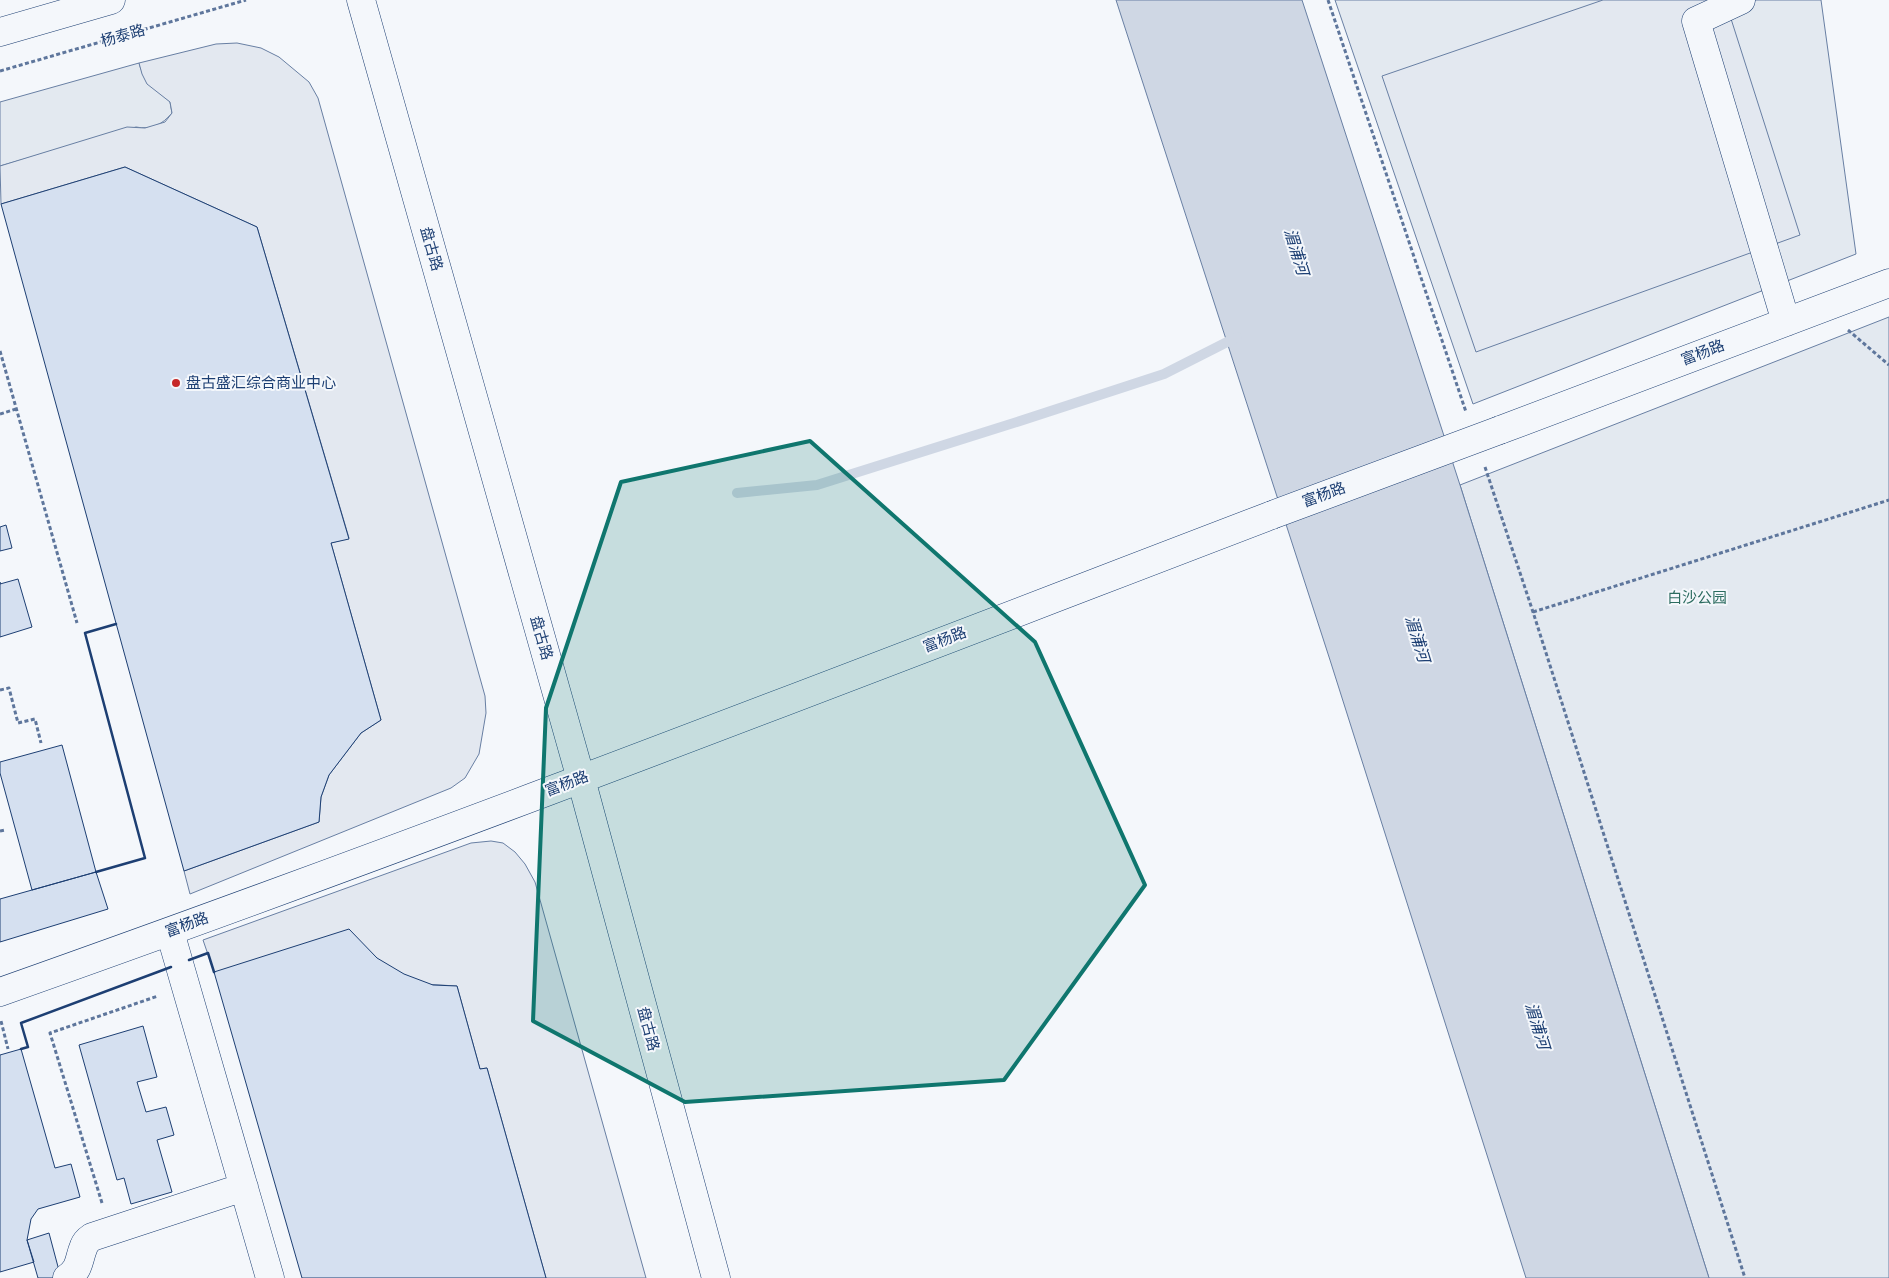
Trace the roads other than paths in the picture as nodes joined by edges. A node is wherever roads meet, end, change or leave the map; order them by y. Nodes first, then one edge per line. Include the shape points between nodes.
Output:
1 (111, 0) edge
2 (361, 0) edge
3 (1741, 0) edge
4 (0, 32) edge
5 (1889, 283) edge
6 (1786, 322) junction
7 (581, 779) junction
8 (170, 932) junction
9 (0, 992) edge
10 (244, 1187) junction
11 (67, 1278) edge
12 (270, 1278) edge
13 (716, 1278) edge

1 - 4 street
2 - 7 street, 盘古路
3 - 6 street via 1696,21
5 - 6 street, 富杨路
6 - 7 street, 富杨路, bridge
7 - 8 street, 富杨路
7 - 13 street, 盘古路
8 - 9 street, 富杨路
8 - 10 street
10 - 11 street via 92,1236 84,1245 74,1273
10 - 12 street

